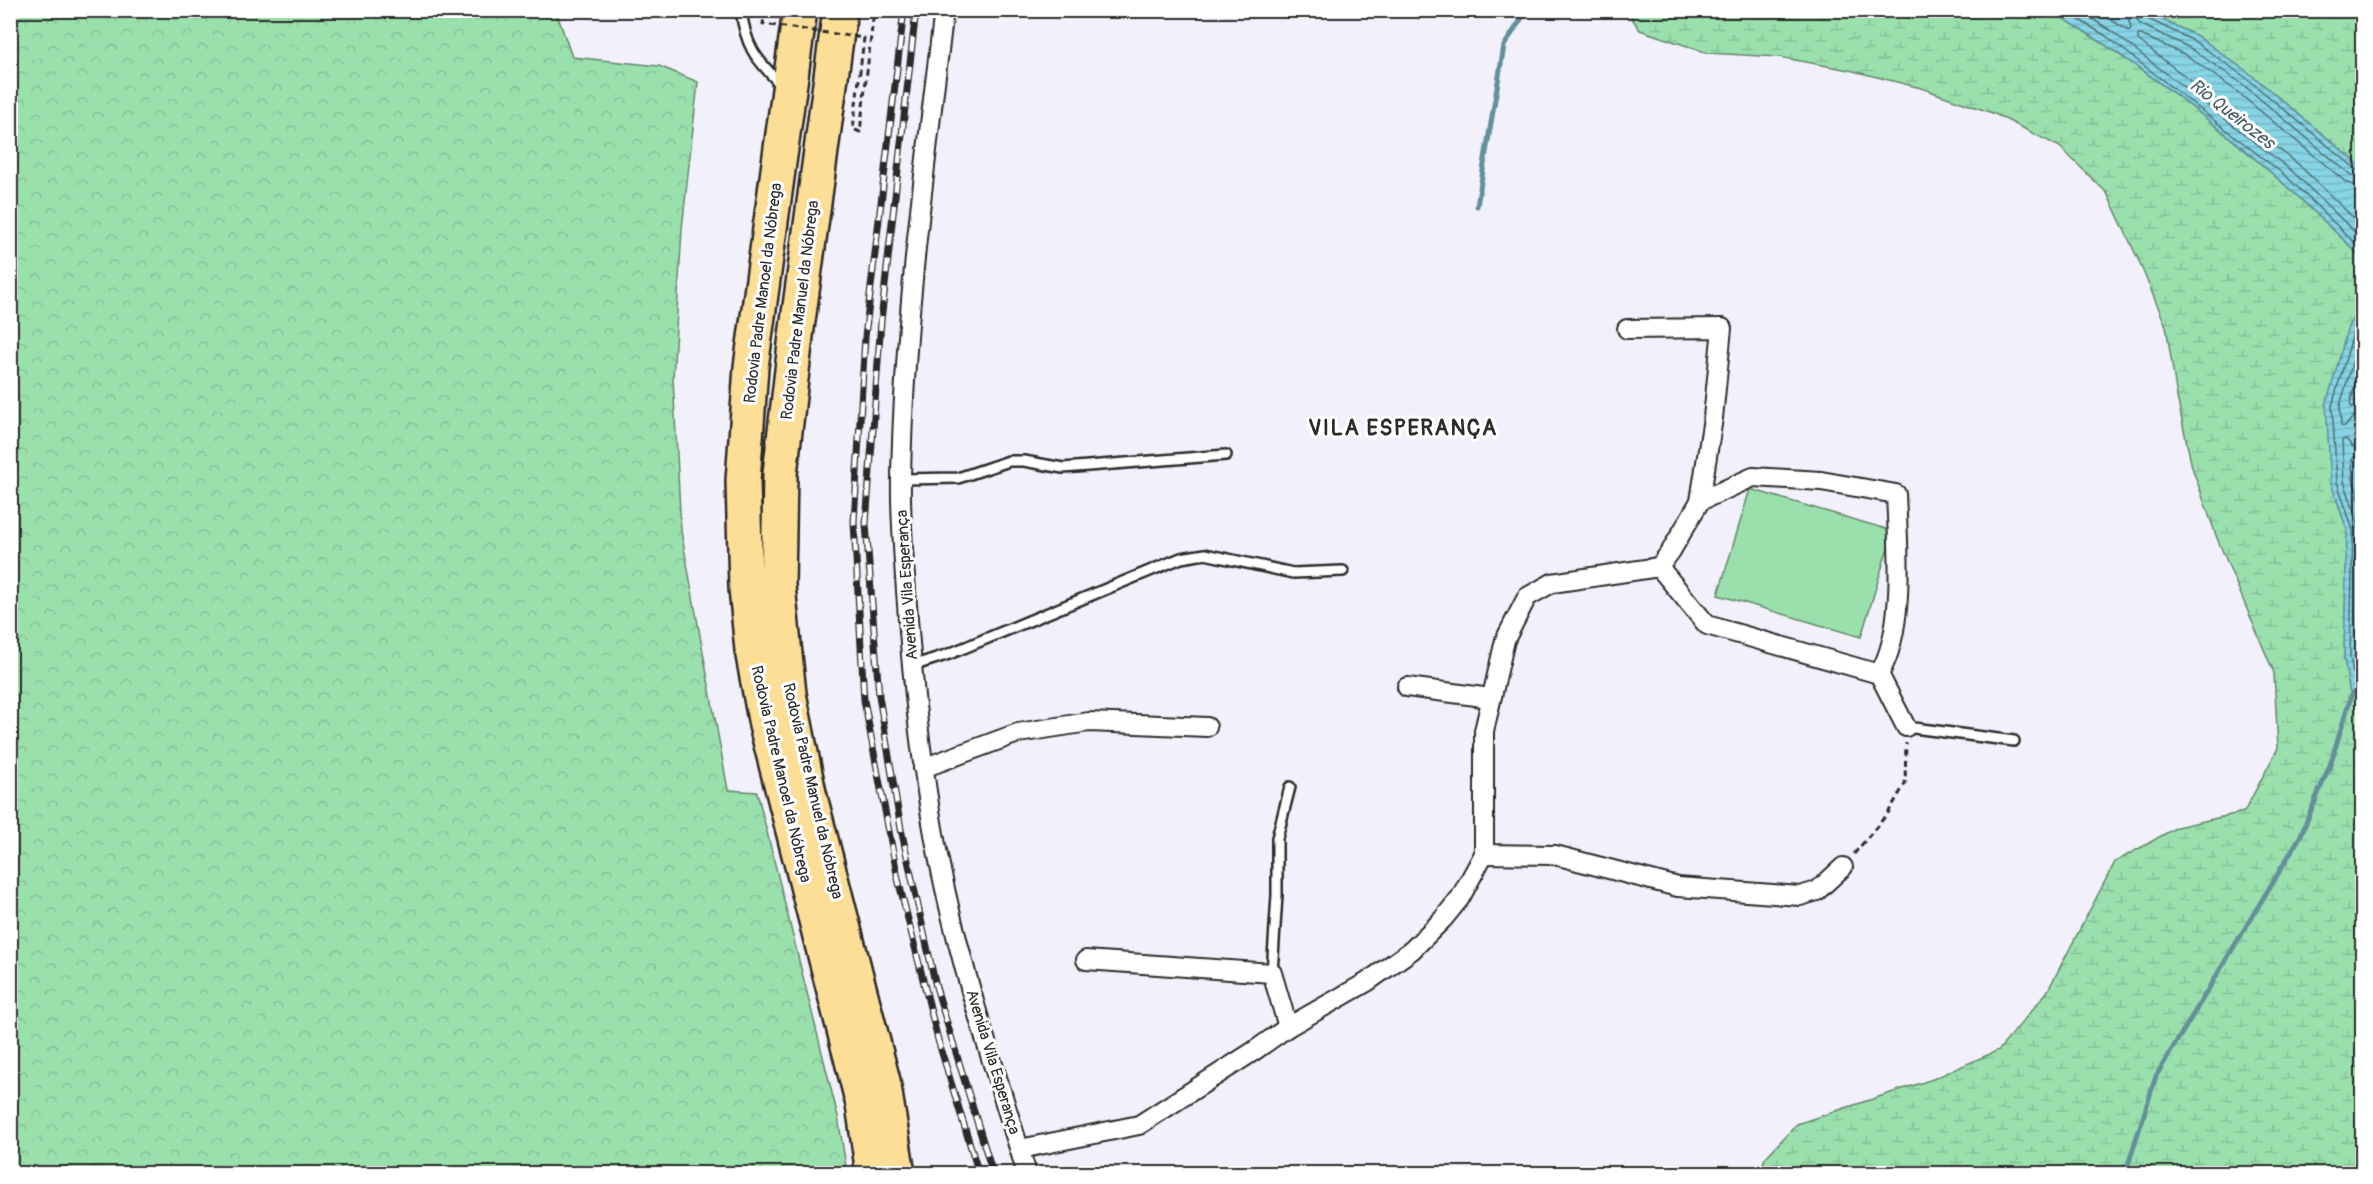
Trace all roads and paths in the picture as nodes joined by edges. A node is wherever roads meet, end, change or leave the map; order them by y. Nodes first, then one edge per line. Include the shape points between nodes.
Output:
1 (741, 10) edge
2 (765, 10) edge
3 (800, 10) edge
4 (840, 10) edge
5 (874, 10) edge
6 (944, 10) edge
7 (788, 93) junction
8 (1627, 329) dead end
9 (1226, 455) dead end
10 (901, 479) junction
11 (1701, 501) junction
12 (1659, 567) junction
13 (1342, 571) dead end
14 (912, 666) junction
15 (1879, 674) junction
16 (1407, 687) dead end
17 (1491, 698) junction
18 (1207, 727) dead end
19 (1906, 727) junction
20 (2014, 741) dead end
21 (923, 768) junction
22 (1290, 787) dead end
23 (1484, 854) junction
24 (1843, 867) joint
25 (1086, 960) dead end
26 (1272, 973) junction
27 (1288, 1027) junction
28 (1020, 1149) junction
29 (873, 1173) edge
30 (898, 1173) edge
31 (1027, 1173) edge

1 - 7 lane via 744,34 755,56
2 - 5 path, bridge via 763,24 864,38 853,129 860,132
3 - 7 highway, Rodovia Padre Manoel da Nóbrega
4 - 30 highway, Rodovia Padre Manuel da Nóbrega via 780,474 778,586 789,694 809,793 883,1080
6 - 10 street, Avenida Vila Esperança via 916,242
7 - 29 highway, Rodovia Padre Manoel da Nóbrega via 751,367 743,481 746,588 766,726 863,1104
8 - 11 street via 1722,328
9 - 10 lane via 1063,468 1009,461 958,478
10 - 14 street, Avenida Vila Esperança
11 - 12 street
11 - 15 street via 1753,477 1821,481 1896,494 1899,589 1888,658
12 - 15 street via 1707,625
12 - 17 street via 1552,583 1527,597 1505,640
13 - 14 lane via 1293,573 1205,554 1181,558
14 - 21 street, Avenida Vila Esperança
15 - 19 street
16 - 17 street
17 - 23 street via 1484,731
18 - 21 street via 1089,722 1018,733
19 - 20 lane
19 - 24 path via 1905,784 1888,813
21 - 28 street, Avenida Vila Esperança via 945,889
22 - 26 lane via 1277,838
23 - 24 street via 1555,855 1678,887 1800,896 1817,891
23 - 27 street via 1460,898 1412,950 1367,982
25 - 26 street
26 - 27 street
27 - 28 street via 1138,1125
28 - 31 street, Avenida Vila Esperança

